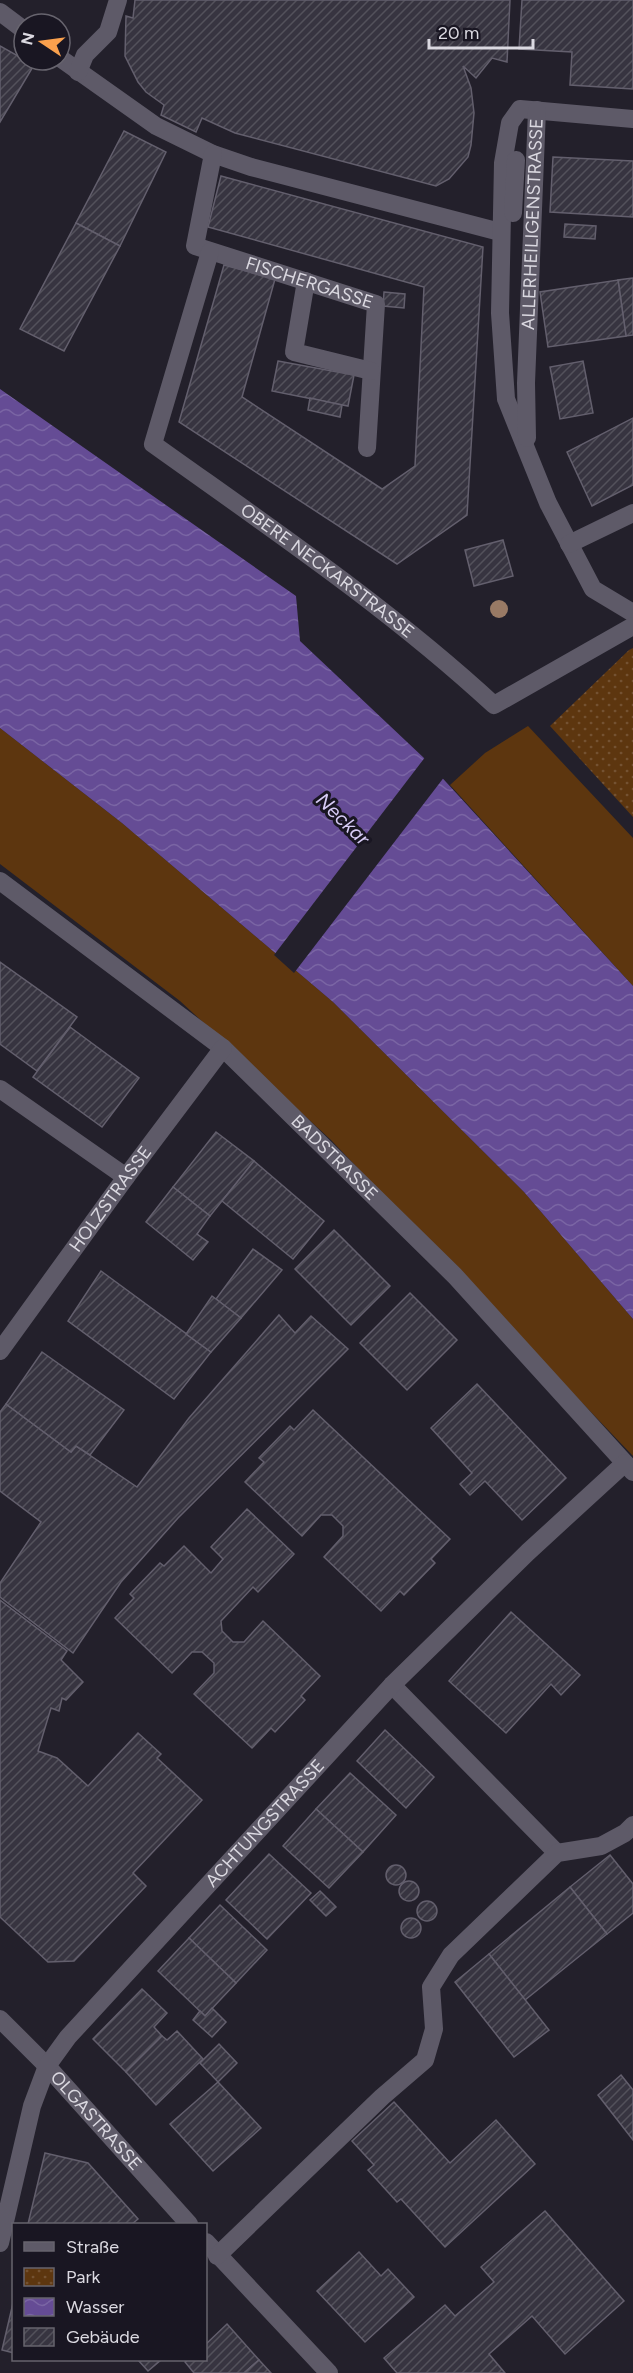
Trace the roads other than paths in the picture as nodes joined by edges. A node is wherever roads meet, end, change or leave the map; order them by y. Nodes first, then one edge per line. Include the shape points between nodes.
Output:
1 (118, 0) edge
2 (72, 67) edge
3 (78, 72) junction
4 (537, 110) junction
5 (633, 119) edge
6 (213, 154) junction
7 (516, 160) dead end
8 (500, 232) junction
9 (210, 252) junction
10 (530, 267) junction
11 (306, 280) junction
12 (371, 371) junction
13 (367, 448) dead end
14 (528, 450) junction
15 (633, 513) edge
16 (570, 544) junction
17 (633, 612) edge
18 (633, 626) edge
19 (0, 881) edge
20 (223, 1048) junction
21 (0, 1089) edge
22 (126, 1177) junction
23 (0, 1351) edge
24 (629, 1467) edge
25 (392, 1685) junction
26 (633, 1825) edge
27 (557, 1853) junction
28 (0, 2019) edge
29 (46, 2066) junction
30 (188, 2223) edge
31 (0, 2243) edge
32 (212, 2249) edge
33 (328, 2373) edge

1 - 3 street via 108,32 85,55
2 - 3 street
3 - 6 street via 156,126
4 - 5 street
4 - 8 street, ALLERHEILIGENSTRASSE via 520,109 510,123 503,163
4 - 10 street, ALLERHEILIGENSTRASSE
6 - 8 street
6 - 9 street via 195,246
7 - 10 street via 510,264
8 - 14 street, ALLERHEILIGENSTRASSE via 506,399
9 - 11 street, FISCHERGASSE
9 - 18 street, OBERE NECKARSTRASSE via 153,444 325,567 449,663 494,705
10 - 14 street, ALLERHEILIGENSTRASSE
11 - 12 street, FISCHERGASSE via 376,304
11 - 12 street via 294,352
12 - 13 street, FISCHERGASSE
14 - 16 street, ALLERHEILIGENSTRASSE via 548,503
15 - 16 street
16 - 17 street, ALLERHEILIGENSTRASSE via 593,589
19 - 20 street, BADSTRASSE
20 - 22 street, HOLZSTRASSE
20 - 24 street, BADSTRASSE via 454,1276
21 - 22 street
22 - 23 street, HOLZSTRASSE
24 - 25 street, ACHTUNGSTRASSE via 528,1552
25 - 27 street
25 - 29 street, ACHTUNGSTRASSE via 68,2037
26 - 27 street via 601,1846
27 - 32 street via 451,1955 431,1987 434,2029 425,2060
28 - 29 street, OLGASTRASSE
29 - 30 street, OLGASTRASSE
29 - 31 street, ACHTUNGSTRASSE via 32,2106
32 - 33 street

